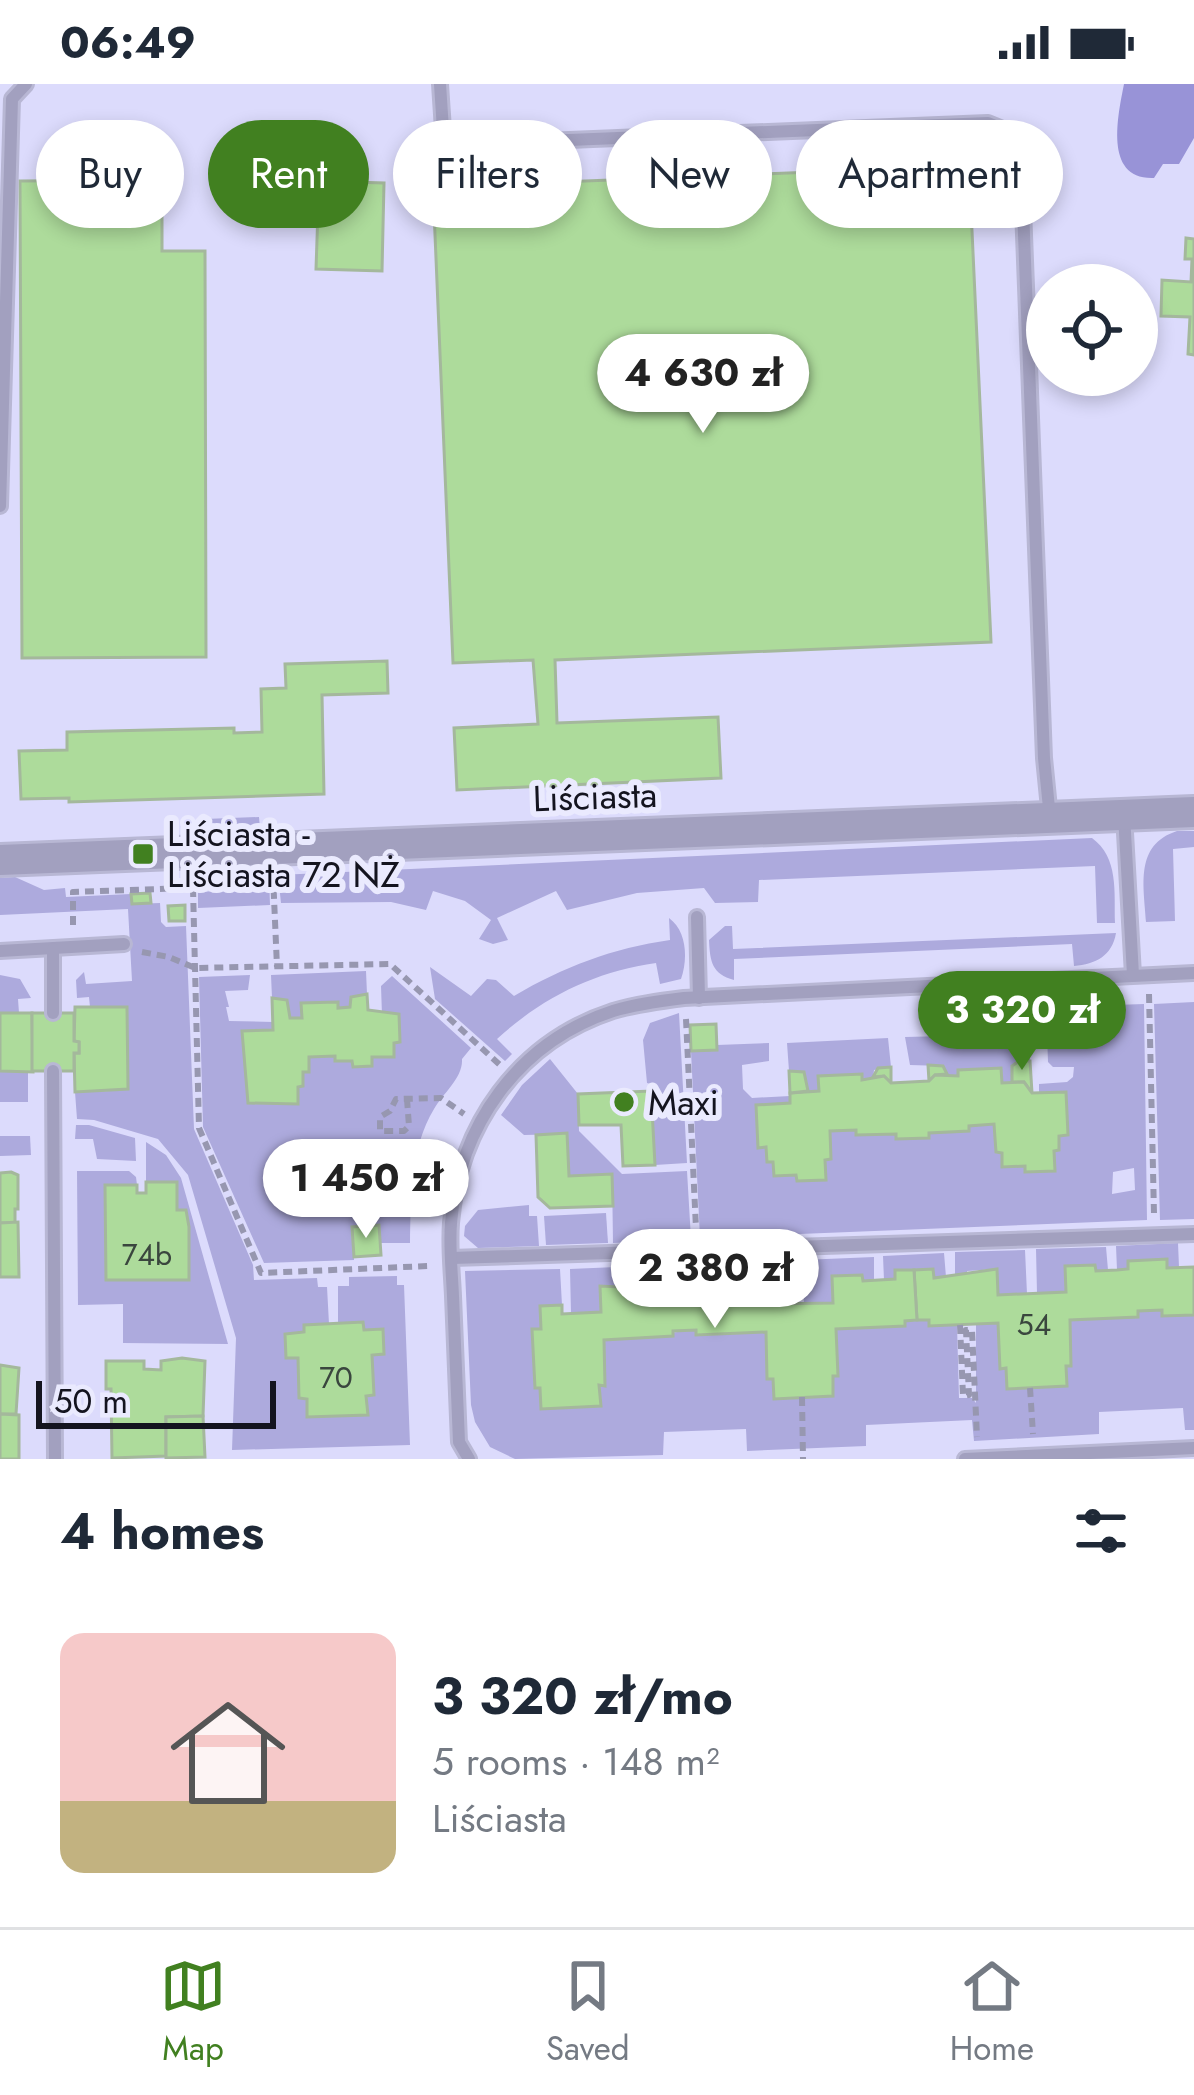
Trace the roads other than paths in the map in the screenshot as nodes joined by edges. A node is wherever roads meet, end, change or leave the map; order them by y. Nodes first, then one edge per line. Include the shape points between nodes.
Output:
1 (26, 84) edge
2 (440, 84) edge
3 (1, 460) edge
4 (0, 506) edge
5 (1194, 812) edge
6 (1124, 814) junction
7 (1050, 818) junction
8 (0, 860) edge
9 (697, 916) dead end
10 (124, 944) road end
11 (53, 949) junction
12 (0, 951) edge
13 (1194, 973) edge
14 (1133, 975) junction
15 (700, 998) junction
16 (53, 1013) dead end
17 (53, 1072) dead end
18 (1194, 1234) edge
19 (452, 1261) junction
20 (1194, 1448) edge
21 (978, 1458) edge
22 (55, 1459) edge
23 (469, 1459) edge
24 (965, 1459) edge

1 - 3 lane via 12,99
2 - 7 lane via 444,146 988,122 1010,132 1021,156
3 - 4 lane
5 - 6 street, Liściasta
6 - 7 street, Liściasta
6 - 14 lane
7 - 8 street, Liściasta
9 - 15 lane
10 - 11 lane
11 - 12 lane
11 - 16 lane
13 - 14 lane
14 - 15 lane
15 - 19 lane via 610,1012 570,1029 511,1076 477,1122 453,1204
17 - 22 lane
18 - 19 lane
19 - 23 lane via 459,1442
20 - 21 lane
21 - 24 lane

